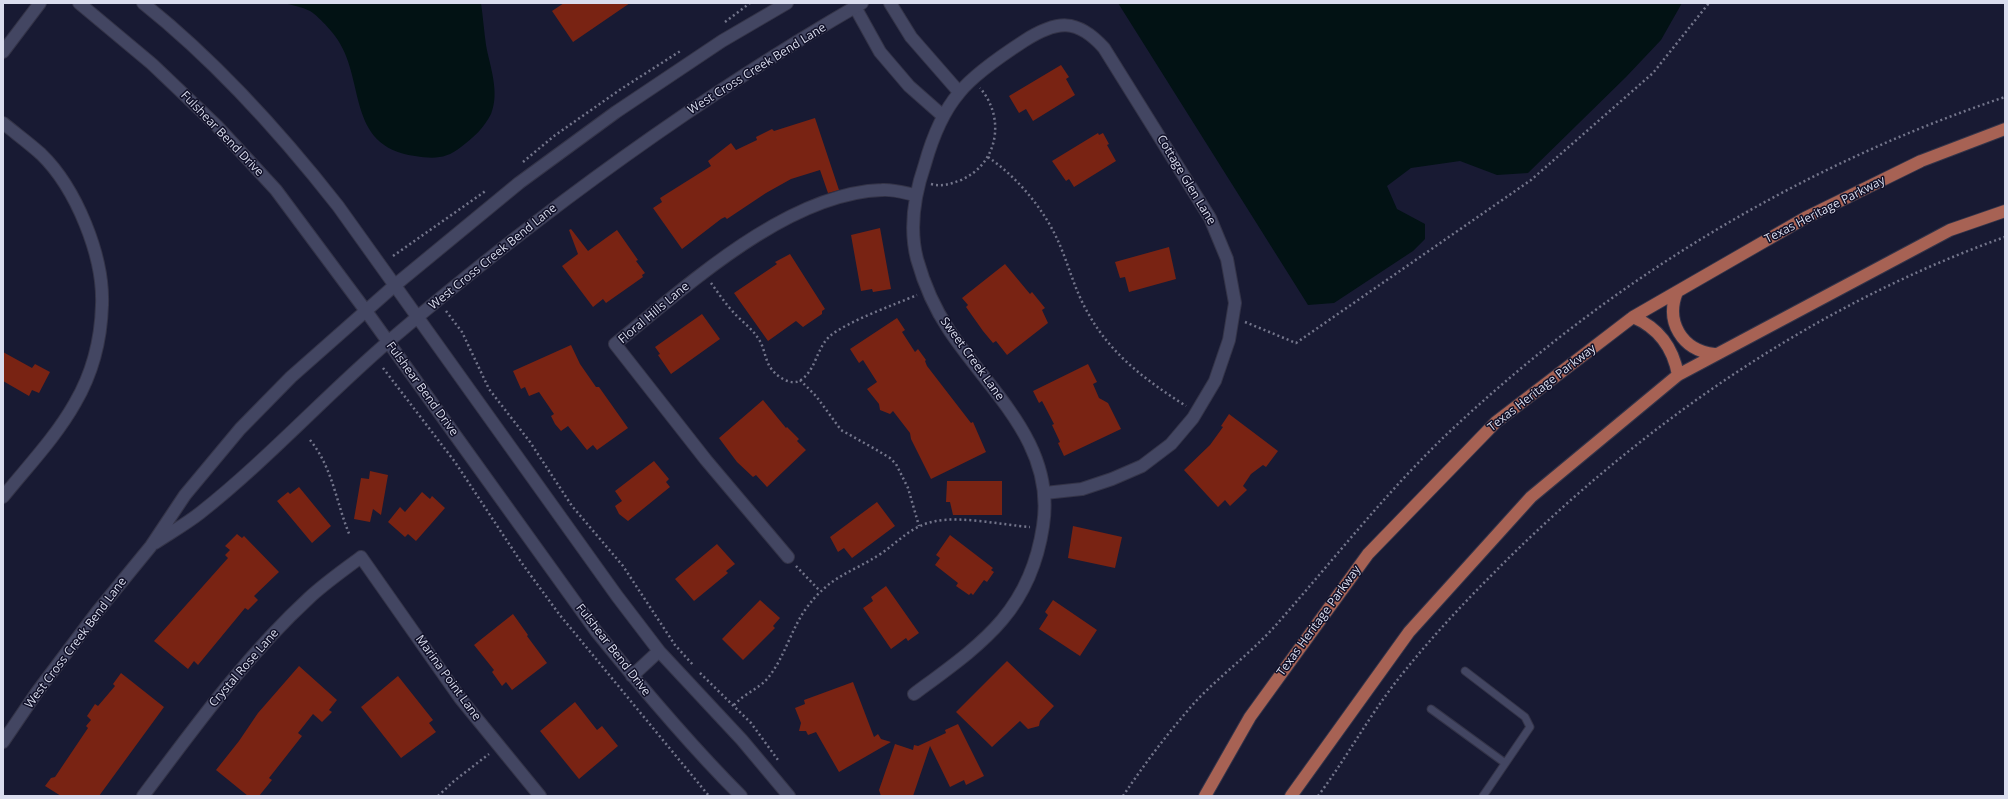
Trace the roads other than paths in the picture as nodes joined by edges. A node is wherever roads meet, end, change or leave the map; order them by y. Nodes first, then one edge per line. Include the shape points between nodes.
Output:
1 (40, 3) edge
2 (79, 3) edge
3 (144, 3) edge
4 (787, 3) edge
5 (890, 3) edge
6 (857, 4) edge
7 (1078, 26) joint
8 (3, 52) edge
9 (959, 92) junction
10 (943, 116) junction
11 (3, 123) edge
12 (2005, 129) edge
13 (915, 195) junction
14 (2005, 211) edge
15 (394, 286) junction
16 (1677, 292) junction
17 (366, 311) junction
18 (1633, 317) junction
19 (417, 318) junction
20 (388, 342) junction
21 (1714, 354) junction
22 (1678, 375) junction
23 (1045, 493) junction
24 (3, 497) edge
25 (151, 546) junction
26 (361, 556) joint
27 (788, 557) road end
28 (659, 651) junction
29 (1465, 671) dead end
30 (632, 676) junction
31 (914, 694) dead end
32 (1431, 709) dead end
33 (3, 742) edge
34 (1505, 763) junction
35 (1485, 795) edge
36 (143, 796) edge
37 (540, 796) edge
38 (741, 796) edge
39 (789, 796) edge
40 (1205, 796) edge
41 (1291, 796) edge

1 - 8 main road
2 - 17 main road, Fulshear Bend Drive via 152,64 251,161 280,195
3 - 15 main road via 228,80 282,137 338,206
4 - 15 main road, West Cross Creek Bend Lane via 722,41 616,112 519,183
5 - 9 main road via 912,37
6 - 10 main road via 880,52 909,86
6 - 19 main road, West Cross Creek Bend Lane via 742,75 643,142 542,216
7 - 9 main road, Sweet Creek Lane via 1060,25 1039,32 1000,57
7 - 23 main road, Cottage Glen Lane via 1091,34 1104,48 1210,218 1227,259 1235,303 1230,340 1215,381 1196,413 1171,444 1142,466 1082,489
9 - 10 main road, Sweet Creek Lane
10 - 13 main road, Sweet Creek Lane via 928,151
11 - 24 main road via 41,154 60,176 77,204 95,254 102,304 95,353 87,379 75,404 60,427
12 - 16 main road, Texas Heritage Parkway via 1921,161 1805,218
13 - 23 main road, Sweet Creek Lane via 916,256 928,290 949,330 1023,429 1038,460
13 - 27 main road, Floral Hills Lane via 883,189 817,203 781,221 704,272 616,344 706,460
14 - 21 main road via 1950,230
15 - 17 main road, West Cross Creek Bend Lane
15 - 19 main road
16 - 18 main road, Texas Heritage Parkway
16 - 21 main road via 1673,316 1678,332 1689,346
17 - 20 main road, Fulshear Bend Drive
17 - 25 main road, West Cross Creek Bend Lane via 291,377 240,428 185,495
18 - 22 main road via 1652,327 1666,342 1672,352
18 - 40 main road, Texas Heritage Parkway via 1496,422 1368,554 1250,717
19 - 20 main road, West Cross Creek Bend Lane
19 - 28 main road
20 - 25 main road, West Cross Creek Bend Lane via 199,514
20 - 30 main road, Fulshear Bend Drive via 596,631
21 - 22 main road
22 - 41 main road via 1531,497 1409,632
23 - 31 main road, Sweet Creek Lane via 1043,528 1036,558 1021,595 998,627
25 - 33 main road, West Cross Creek Bend Lane via 37,692
26 - 36 main road, Crystal Rose Lane via 310,597 267,639 219,695
26 - 37 main road, Marina Point Lane via 460,698
28 - 30 main road
28 - 39 main road via 742,740
29 - 34 lane via 1525,717 1530,727
30 - 38 main road, Fulshear Bend Drive via 716,772
32 - 34 lane
34 - 35 lane

